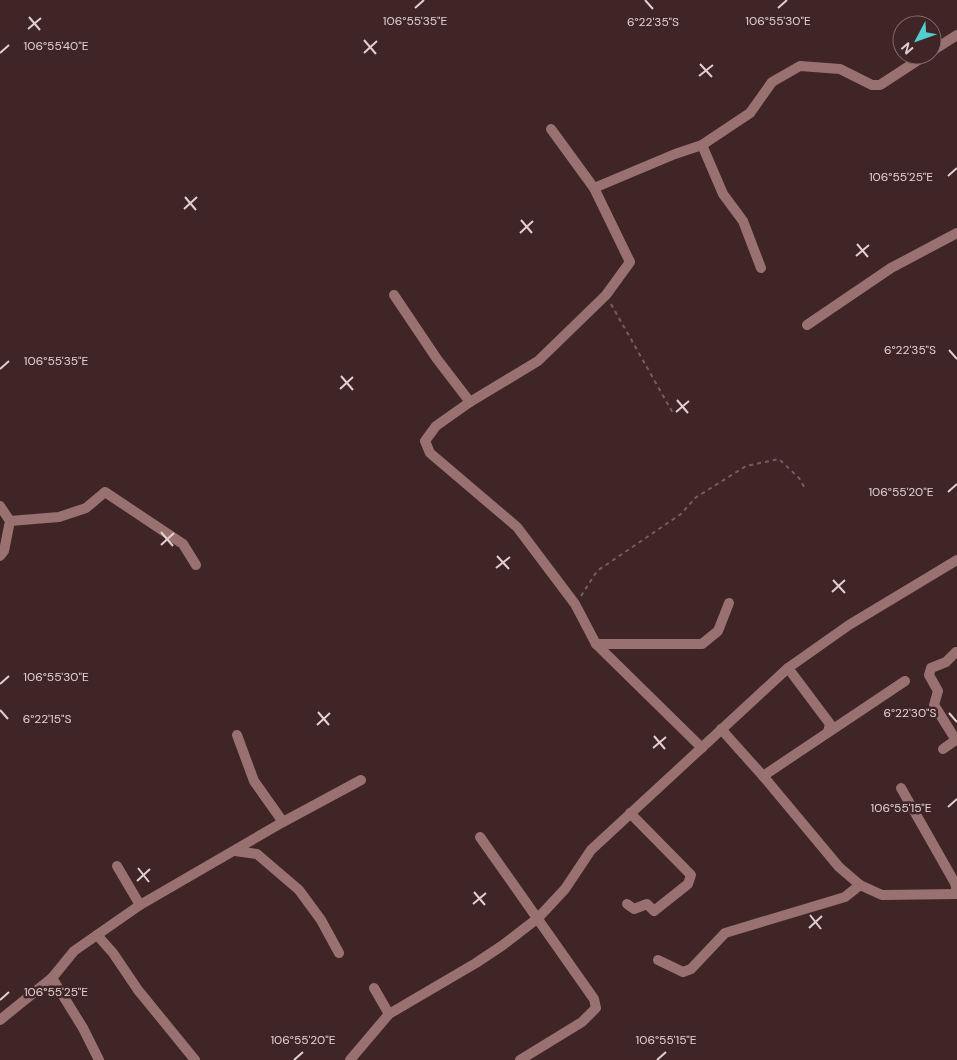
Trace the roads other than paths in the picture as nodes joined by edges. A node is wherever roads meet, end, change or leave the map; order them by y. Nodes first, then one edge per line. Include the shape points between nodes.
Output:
1 (957, 35) edge
2 (942, 45) edge
3 (910, 65) edge
4 (551, 128) dead end
5 (702, 145) junction
6 (594, 188) junction
7 (957, 234) edge
8 (762, 268) dead end
9 (394, 295) dead end
10 (807, 325) dead end
11 (470, 402) junction
12 (0, 506) edge
13 (10, 521) junction
14 (0, 556) edge
15 (957, 560) edge
16 (196, 565) dead end
17 (729, 603) dead end
18 (596, 644) junction
19 (956, 652) edge
20 (788, 668) junction
21 (905, 681) dead end
22 (721, 729) junction
23 (828, 732) junction
24 (237, 735) dead end
25 (957, 740) edge
26 (702, 748) junction
27 (943, 749) dead end
28 (764, 776) junction
29 (361, 780) dead end
30 (901, 788) dead end
31 (630, 813) junction
32 (283, 822) junction
33 (480, 837) dead end
34 (235, 851) junction
35 (117, 866) dead end
36 (860, 885) junction
37 (957, 893) edge
38 (626, 904) dead end
39 (140, 906) junction
40 (538, 918) junction
41 (97, 935) junction
42 (339, 953) dead end
43 (658, 960) dead end
44 (52, 978) junction
45 (374, 988) dead end
46 (389, 1014) junction
47 (0, 1020) edge
48 (100, 1060) edge
49 (195, 1060) edge
50 (350, 1060) edge
51 (520, 1060) edge

1 - 2 street
3 - 5 street via 880,84 872,85 840,69 800,66 772,82 750,113
4 - 6 street
5 - 6 street
5 - 8 street via 724,194 743,221
6 - 11 street via 630,262 606,295 538,361
7 - 10 street via 891,268
9 - 11 street via 437,360
11 - 18 street via 436,426 426,438 430,453 517,527 575,604
12 - 13 street
13 - 14 street
13 - 16 street via 59,517 86,508 105,492 183,544
15 - 20 street via 850,625
17 - 18 street via 718,631 702,644
18 - 26 street
19 - 25 street via 946,662 931,668 929,675 938,691 934,705
20 - 22 street
20 - 23 street via 830,724
21 - 23 street
22 - 26 street
22 - 28 street
23 - 28 street
24 - 32 street via 254,781
25 - 27 street
26 - 31 street
28 - 36 street via 839,867
29 - 32 street
30 - 37 street via 955,883
31 - 38 street via 691,875 688,884 654,911 647,904 634,909
31 - 40 street via 591,850 565,890
32 - 34 street
33 - 40 street
34 - 39 street
34 - 42 street via 258,854 300,890
35 - 39 street
36 - 37 street via 882,895
36 - 43 street via 845,897 725,933 691,969 683,972
39 - 41 street
40 - 46 street via 476,963
40 - 51 street via 594,999 596,1008 582,1022
41 - 44 street via 74,951
41 - 49 street
44 - 47 street
44 - 48 street
45 - 46 street
46 - 50 street

